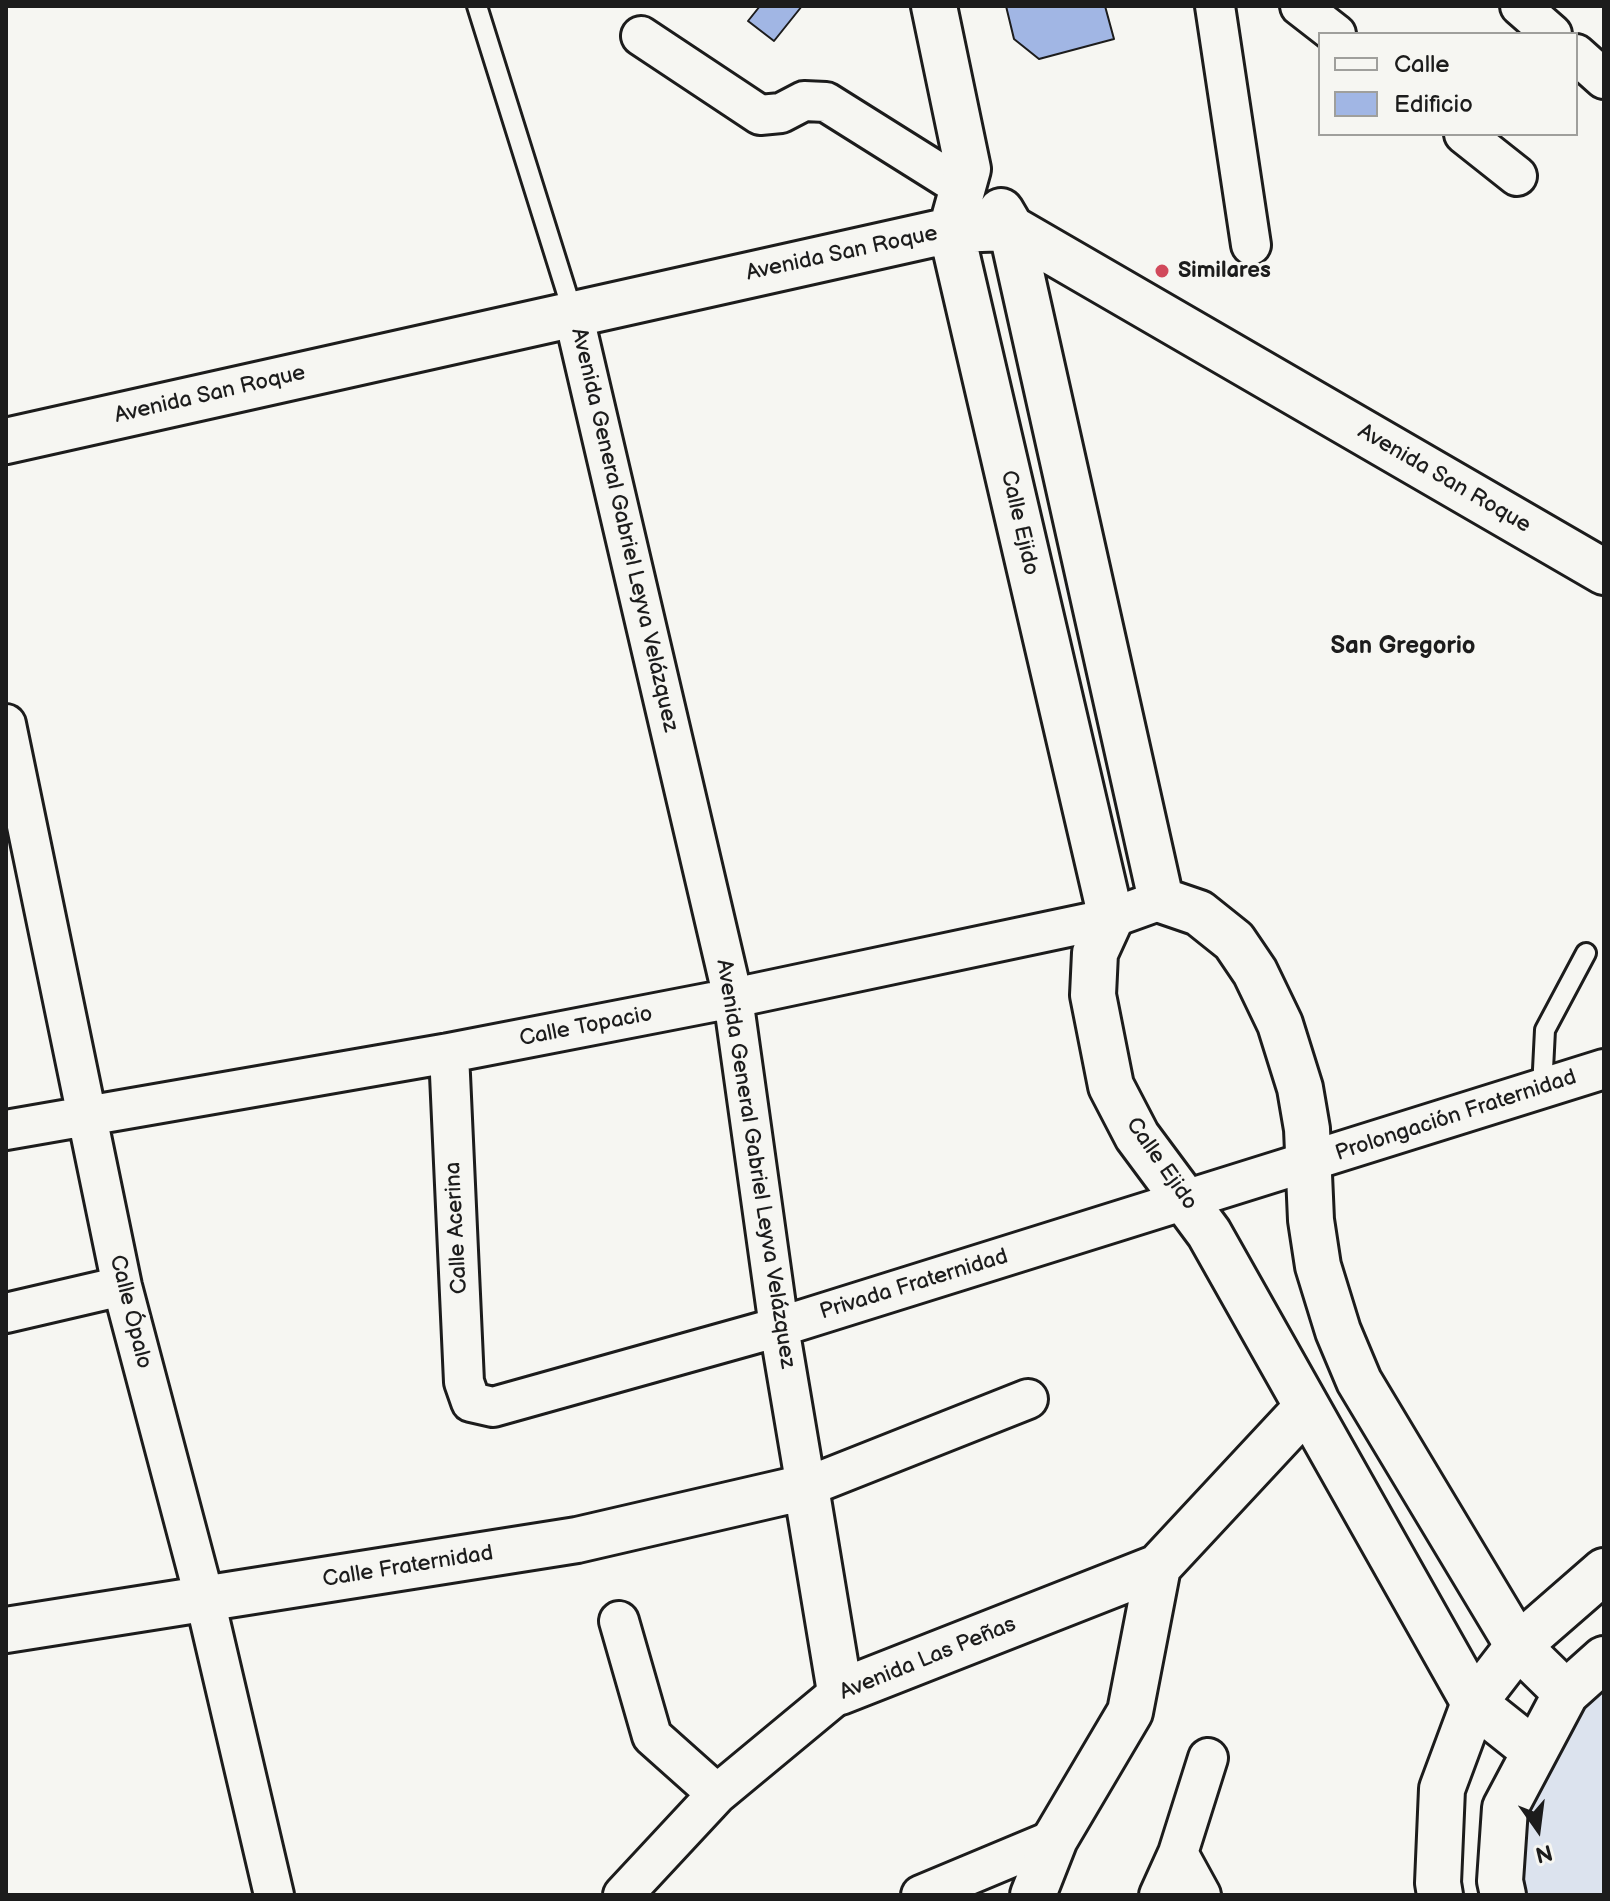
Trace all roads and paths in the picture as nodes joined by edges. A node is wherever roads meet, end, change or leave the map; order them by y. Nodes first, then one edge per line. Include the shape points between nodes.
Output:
1 (477, 6) edge
2 (934, 6) edge
3 (1215, 6) edge
4 (1300, 6) edge
5 (1520, 6) edge
6 (1333, 32) edge
7 (1550, 32) edge
8 (641, 36) dead end
9 (1467, 136) edge
10 (1517, 176) dead end
11 (966, 179) junction
12 (1011, 228) junction
13 (951, 230) junction
14 (1251, 245) dead end
15 (573, 313) junction
16 (6, 441) edge
17 (1604, 572) edge
18 (6, 724) edge
19 (1161, 900) junction
20 (1111, 918) junction
21 (1586, 953) dead end
22 (733, 998) junction
23 (449, 1053) junction
24 (1604, 1069) edge
25 (1542, 1089) junction
26 (88, 1115) junction
27 (6, 1130) edge
28 (1309, 1163) junction
29 (1187, 1200) junction
30 (122, 1286) junction
31 (6, 1313) edge
32 (779, 1327) junction
33 (1028, 1399) dead end
34 (471, 1402) joint
35 (1307, 1407) junction
36 (806, 1487) junction
37 (1158, 1567) junction
38 (1604, 1571) edge
39 (205, 1600) junction
40 (619, 1621) dead end
41 (6, 1630) edge
42 (1518, 1646) junction
43 (1604, 1659) edge
44 (840, 1692) junction
45 (1566, 1693) junction
46 (1474, 1703) junction
47 (1533, 1750) junction
48 (1208, 1758) dead end
49 (717, 1794) junction
50 (1055, 1839) junction
51 (1178, 1853) junction
52 (274, 1895) edge
53 (623, 1895) edge
54 (921, 1895) edge
55 (1033, 1895) edge
56 (1159, 1895) edge
57 (1201, 1895) edge
58 (1440, 1895) edge
59 (1503, 1895) edge

1 - 15 lane
2 - 11 street, Calle Ejido
3 - 14 street
4 - 6 street
5 - 7 street
8 - 11 street via 760,115 781,113 804,101 826,102
9 - 10 street
11 - 12 street, Calle Ejido via 989,193
11 - 13 street, Calle Ejido
12 - 13 street, Avenida San Roque
12 - 17 street, Avenida San Roque
12 - 19 street, Calle Ejido
13 - 15 street, Avenida San Roque
13 - 20 street, Calle Ejido
15 - 16 street, Avenida San Roque
15 - 22 street, Avenida General Gabriel Leyva Velázquez
18 - 26 street, Calle Ópalo
19 - 20 street, Calle Topacio
19 - 28 street via 1199,913 1234,941 1255,972 1280,1024 1300,1088
20 - 22 street, Calle Topacio
20 - 29 street, Calle Ejido via 1095,953 1093,995 1111,1086 1137,1136
21 - 25 lane via 1545,1030
22 - 23 street, Calle Topacio
22 - 32 street, Avenida General Gabriel Leyva Velázquez
23 - 26 street, Calle Topacio
23 - 34 street, Calle Acerina via 464,1382
24 - 25 street, Prolongación Fraternidad
25 - 28 street, Prolongación Fraternidad
26 - 27 street, Calle Topacio
26 - 30 street, Calle Ópalo
28 - 29 street, Privada Fraternidad
28 - 42 street via 1318,1266 1359,1381
29 - 32 street, Privada Fraternidad
29 - 35 street, Calle Ejido
30 - 31 street
30 - 39 street, Calle Ópalo
32 - 34 street, Privada Fraternidad via 493,1407
32 - 36 street, Avenida General Gabriel Leyva Velázquez
33 - 36 street
35 - 37 street
35 - 46 street, Calle Ejido
36 - 39 street, Calle Fraternidad via 577,1540
36 - 44 street, Avenida General Gabriel Leyva Velázquez
37 - 44 street, Avenida Las Peñas
37 - 50 street via 1130,1712
38 - 42 street
39 - 41 street, Calle Fraternidad
39 - 52 street, Calle Ópalo
40 - 49 street via 652,1736
42 - 45 street
42 - 46 street
43 - 45 street
44 - 49 street, Avenida Las Peñas
45 - 47 street
46 - 47 street, Calle Ejido
46 - 58 street via 1442,1789
47 - 59 street via 1505,1808
48 - 51 street
49 - 53 street, Avenida Las Peñas
50 - 54 street
50 - 55 street
51 - 56 street
51 - 57 street

